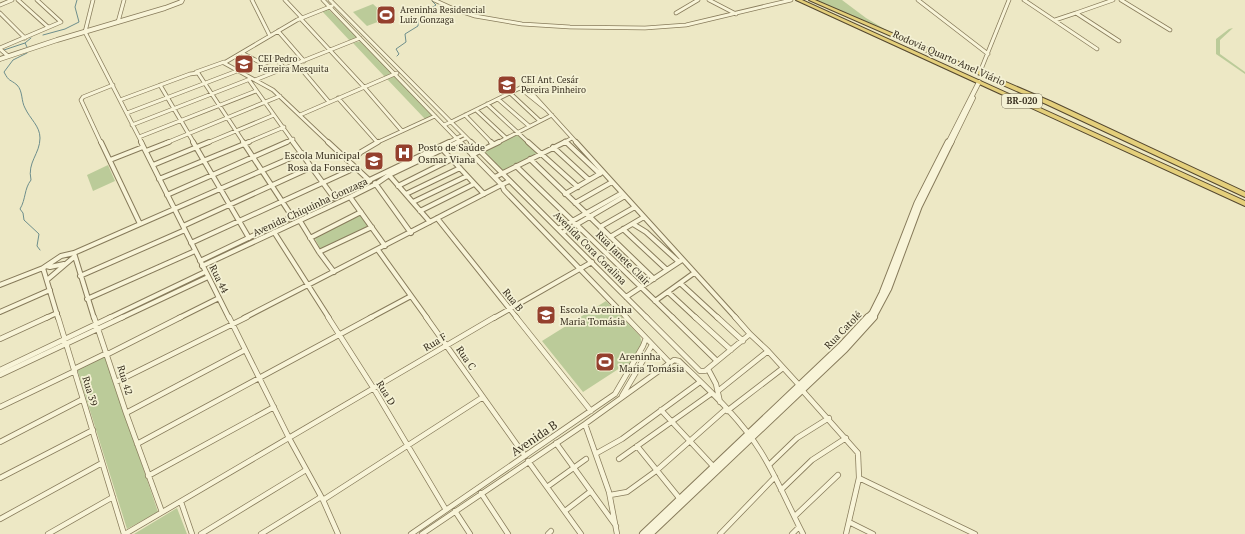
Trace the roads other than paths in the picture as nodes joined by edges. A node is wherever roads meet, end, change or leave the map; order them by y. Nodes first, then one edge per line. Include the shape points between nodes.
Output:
1 (12, 0) edge
2 (18, 0) edge
3 (37, 0) edge
4 (93, 0) edge
5 (124, 0) edge
6 (186, 0) edge
7 (252, 0) edge
8 (285, 0) edge
9 (323, 0) edge
10 (330, 0) edge
11 (434, 0) edge
12 (698, 0) edge
13 (709, 0) edge
14 (790, 0) edge
15 (798, 0) edge
16 (812, 0) edge
17 (918, 0) edge
18 (1009, 0) edge
19 (1024, 0) edge
20 (1113, 0) edge
21 (1121, 0) edge
22 (181, 1) edge
23 (0, 5) edge
24 (335, 5) junction
25 (824, 6) junction
26 (330, 7) junction
27 (818, 10) junction
28 (676, 12) dead end
29 (0, 13) edge
30 (1076, 13) junction
31 (736, 14) junction
32 (301, 18) junction
33 (1056, 20) junction
34 (118, 22) junction
35 (48, 27) junction
36 (1170, 30) dead end
37 (278, 31) junction
38 (85, 32) junction
39 (270, 36) junction
40 (24, 38) junction
41 (360, 38) junction
42 (1119, 41) dead end
43 (0, 49) edge
44 (1097, 49) dead end
45 (331, 50) junction
46 (242, 53) junction
47 (988, 54) junction
48 (8, 56) junction
49 (1, 57) edge
50 (304, 61) junction
51 (224, 62) junction
52 (297, 64) junction
53 (285, 69) junction
54 (237, 71) junction
55 (401, 71) junction
56 (196, 72) junction
57 (980, 72) junction
58 (395, 74) junction
59 (252, 79) junction
60 (980, 82) junction
61 (205, 83) junction
62 (113, 85) junction
63 (160, 85) junction
64 (364, 87) junction
65 (520, 88) junction
66 (256, 90) junction
67 (510, 93) junction
68 (212, 94) junction
69 (280, 96) junction
70 (167, 97) junction
71 (338, 98) junction
72 (498, 99) junction
73 (120, 100) junction
74 (265, 102) junction
75 (329, 102) junction
76 (487, 104) junction
77 (220, 105) junction
78 (1054, 106) junction
79 (174, 108) junction
80 (476, 110) junction
81 (127, 113) junction
82 (551, 113) junction
83 (274, 115) junction
84 (300, 115) junction
85 (464, 115) junction
86 (1051, 115) junction
87 (435, 116) junction
88 (228, 118) junction
89 (181, 120) junction
90 (540, 121) junction
91 (450, 122) junction
92 (1095, 124) junction
93 (132, 125) junction
94 (444, 125) junction
95 (284, 126) junction
96 (529, 126) junction
97 (1076, 126) junction
98 (236, 130) junction
99 (402, 131) junction
100 (517, 132) junction
101 (189, 134) junction
102 (139, 137) junction
103 (465, 137) junction
104 (506, 138) junction
105 (572, 138) junction
106 (293, 140) junction
107 (458, 140) junction
108 (565, 141) junction
109 (377, 142) junction
110 (244, 143) junction
111 (493, 144) junction
112 (143, 146) junction
113 (196, 147) junction
114 (553, 147) junction
115 (443, 150) junction
116 (146, 151) junction
117 (480, 151) junction
118 (302, 153) junction
119 (541, 154) junction
120 (472, 155) junction
121 (253, 156) junction
122 (356, 157) dead end
123 (452, 159) junction
124 (530, 159) junction
125 (110, 160) junction
126 (204, 160) junction
127 (153, 165) junction
128 (516, 166) junction
129 (312, 167) junction
130 (356, 168) junction
131 (460, 168) junction
132 (262, 171) junction
133 (601, 173) junction
134 (212, 174) junction
135 (384, 174) junction
136 (502, 174) junction
137 (389, 175) junction
138 (467, 176) junction
139 (495, 177) junction
140 (159, 179) junction
141 (371, 180) junction
142 (589, 180) junction
143 (509, 181) junction
144 (323, 182) junction
145 (612, 182) junction
146 (376, 184) junction
147 (474, 184) junction
148 (502, 185) junction
149 (272, 186) junction
150 (398, 186) junction
151 (578, 187) junction
152 (221, 190) junction
153 (406, 194) junction
154 (484, 194) junction
155 (566, 194) junction
156 (623, 194) junction
157 (167, 195) junction
158 (1245, 195) edge
159 (350, 197) junction
160 (334, 198) junction
161 (282, 202) junction
162 (413, 202) junction
163 (575, 203) junction
164 (1245, 204) edge
165 (230, 205) junction
166 (635, 207) junction
167 (174, 209) junction
168 (420, 211) junction
169 (362, 212) junction
170 (587, 215) junction
171 (644, 217) junction
172 (293, 218) junction
173 (437, 218) junction
174 (239, 221) junction
175 (300, 221) junction
176 (430, 222) junction
177 (575, 222) junction
178 (140, 224) junction
179 (633, 224) junction
180 (372, 227) junction
181 (600, 227) junction
182 (184, 228) junction
183 (623, 229) junction
184 (560, 231) junction
185 (274, 232) junction
186 (411, 233) junction
187 (610, 237) junction
188 (249, 238) junction
189 (310, 238) junction
190 (191, 243) junction
191 (385, 246) junction
192 (195, 250) junction
193 (378, 250) junction
194 (319, 252) junction
195 (74, 255) junction
196 (680, 259) junction
197 (592, 262) junction
198 (65, 264) junction
199 (201, 264) junction
200 (45, 267) junction
201 (580, 268) junction
202 (667, 270) junction
203 (334, 272) junction
204 (694, 273) junction
205 (207, 274) junction
206 (80, 276) junction
207 (654, 279) junction
208 (47, 280) junction
209 (680, 282) junction
210 (0, 285) edge
211 (309, 286) junction
212 (641, 288) junction
213 (50, 290) junction
214 (668, 292) junction
215 (411, 296) junction
216 (626, 297) junction
217 (219, 298) junction
218 (87, 299) junction
219 (655, 301) junction
220 (509, 309) junction
221 (0, 312) edge
222 (57, 313) junction
223 (232, 324) junction
224 (97, 327) junction
225 (339, 334) junction
226 (750, 334) junction
227 (646, 338) junction
228 (0, 339) edge
229 (66, 341) junction
230 (743, 341) junction
231 (652, 345) junction
232 (446, 346) junction
233 (245, 350) junction
234 (731, 350) junction
235 (768, 352) junction
236 (107, 354) junction
237 (671, 361) junction
238 (717, 361) junction
239 (783, 368) junction
240 (0, 370) edge
241 (74, 370) junction
242 (706, 370) junction
243 (0, 375) edge
244 (259, 377) junction
245 (116, 382) junction
246 (700, 382) junction
247 (801, 387) junction
248 (374, 389) junction
249 (718, 391) junction
250 (712, 393) junction
251 (483, 397) junction
252 (620, 398) junction
253 (84, 399) junction
254 (720, 402) junction
255 (274, 407) junction
256 (0, 408) edge
257 (661, 410) junction
258 (726, 410) junction
259 (591, 411) junction
260 (126, 413) junction
261 (829, 418) junction
262 (671, 422) junction
263 (585, 424) junction
264 (92, 430) junction
265 (749, 436) junction
266 (289, 438) junction
267 (846, 438) junction
268 (0, 442) edge
269 (690, 442) junction
270 (556, 443) junction
271 (137, 444) junction
272 (408, 446) junction
273 (637, 446) junction
274 (597, 453) junction
275 (527, 458) junction
276 (586, 459) dead end
277 (619, 459) dead end
278 (102, 463) junction
279 (769, 465) junction
280 (713, 466) junction
281 (574, 468) junction
282 (306, 470) junction
283 (656, 470) junction
284 (838, 475) dead end
285 (148, 476) junction
286 (775, 477) junction
287 (0, 478) edge
288 (859, 478) junction
289 (548, 487) junction
290 (782, 490) junction
291 (591, 491) junction
292 (481, 493) junction
293 (610, 495) junction
294 (113, 497) junction
295 (322, 498) junction
296 (680, 499) junction
297 (180, 502) junction
298 (446, 510) junction
299 (455, 511) junction
300 (565, 511) junction
301 (162, 512) junction
302 (794, 516) junction
303 (0, 519) edge
304 (849, 522) junction
305 (616, 526) junction
306 (799, 527) junction
307 (48, 534) edge
308 (124, 534) edge
309 (192, 534) edge
310 (201, 534) edge
311 (261, 534) edge
312 (338, 534) edge
313 (411, 534) edge
314 (422, 534) edge
315 (470, 534) edge
316 (508, 534) edge
317 (581, 534) edge
318 (616, 534) edge
319 (643, 534) edge
320 (650, 534) edge
321 (720, 534) edge
322 (792, 534) edge
323 (803, 534) edge
324 (846, 534) edge
325 (873, 534) edge
326 (975, 534) edge

1 - 23 street
2 - 35 street
3 - 35 street via 61,21
4 - 38 street
5 - 34 street
6 - 22 street
7 - 39 street
8 - 32 street
9 - 26 street, Avenida Cora Coralina
10 - 24 street, Avenida Cora Coralina
11 - 31 street via 470,15 518,23 580,28 663,28
12 - 28 street
13 - 31 street
14 - 31 street
15 - 27 highway, Rodovia Quarto Anel Viário / BR-020
16 - 25 highway, Rodovia Quarto Anel Viário / BR-020
17 - 47 street
18 - 47 street
19 - 33 street
20 - 30 street
21 - 36 street
22 - 34 street
24 - 26 street
24 - 55 street, Avenida Cora Coralina
25 - 27 highway
25 - 57 highway, Rodovia Quarto Anel Viário / BR-020
26 - 32 street
26 - 41 street, Avenida Cora Coralina
27 - 60 highway, Rodovia Quarto Anel Viário / BR-020
29 - 40 street
30 - 33 street
30 - 42 street
32 - 37 street
32 - 45 street
33 - 44 street
34 - 38 street
35 - 40 street
37 - 39 street
37 - 50 street
38 - 48 street
38 - 62 street, Rua 44
39 - 46 street
40 - 43 street
41 - 45 street
41 - 58 street, Avenida Cora Coralina
43 - 48 street
45 - 50 street
45 - 64 street
46 - 51 street
46 - 53 street via 263,64 276,58
47 - 57 street
48 - 49 street
50 - 52 street
51 - 54 street
51 - 56 street
52 - 53 street
52 - 75 street
53 - 59 street
54 - 59 street
54 - 61 street
55 - 58 street
55 - 91 street, Avenida Cora Coralina
56 - 61 street
56 - 63 street
57 - 78 highway, Rodovia Quarto Anel Viário / BR-020
58 - 64 street
58 - 87 street, Avenida Cora Coralina
59 - 66 street
59 - 68 street
59 - 69 street
60 - 86 highway, Rodovia Quarto Anel Viário / BR-020
60 - 247 street, Rua Catolé via 917,203 887,287 868,317
61 - 68 street
61 - 70 street
62 - 73 street, Rua 44
62 - 125 street via 87,94 82,100
63 - 70 street
63 - 73 street
64 - 71 street
64 - 99 street
65 - 67 street
65 - 82 street
65 - 82 street via 524,86 531,90
66 - 74 street
66 - 77 street
67 - 72 street
67 - 90 street
68 - 77 street
68 - 79 street
69 - 74 street
69 - 84 street
70 - 79 street
70 - 81 street
71 - 75 street
71 - 109 street
72 - 76 street
72 - 96 street
73 - 81 street, Rua 44
74 - 83 street
74 - 88 street
75 - 84 street
76 - 80 street
76 - 100 street
77 - 88 street
77 - 89 street
78 - 86 highway via 1063,114
78 - 92 highway, Rodovia Quarto Anel Viário / BR-020
79 - 89 street
79 - 93 street
80 - 85 street
80 - 104 street
81 - 93 street, Rua 44
82 - 90 street
82 - 105 street
83 - 95 street
83 - 98 street
84 - 130 street
85 - 91 street
85 - 111 street
86 - 97 highway, Rodovia Quarto Anel Viário / BR-020
87 - 94 street, Avenida Cora Coralina
87 - 99 street
88 - 98 street
88 - 101 street
89 - 101 street
89 - 102 street
90 - 96 street
91 - 94 street
91 - 103 street, Avenida Cora Coralina
92 - 97 highway via 1070,117 1070,122
92 - 158 highway, Rodovia Quarto Anel Viário / BR-020
93 - 102 street, Rua 44
94 - 107 street, Avenida Cora Coralina
95 - 106 street
95 - 110 street
96 - 100 street
97 - 164 highway, Rodovia Quarto Anel Viário / BR-020
98 - 110 street
98 - 113 street
99 - 109 street
100 - 104 street
100 - 119 street
101 - 113 street
101 - 116 street
102 - 112 street, Rua 44
103 - 107 street, Avenida Chiquinha Gonzaga
103 - 117 street, Avenida Cora Coralina
104 - 111 street
105 - 108 street
105 - 133 street
106 - 118 street
106 - 121 street
107 - 115 street, Avenida Chiquinha Gonzaga
107 - 120 street, Avenida Cora Coralina
107 - 135 street, Avenida Chiquinha Gonzaga
108 - 114 street
108 - 133 street
109 - 122 street
110 - 121 street
110 - 126 street
111 - 117 street
112 - 116 street, Rua 44
112 - 125 street
113 - 126 street
113 - 127 street
114 - 119 street
114 - 142 street
115 - 123 street
115 - 137 street, Avenida Chiquinha Gonzaga
116 - 127 street, Rua 44
117 - 120 street
117 - 136 street, Avenida Cora Coralina
118 - 129 street
118 - 132 street
119 - 124 street
119 - 151 street
120 - 139 street, Avenida Cora Coralina
121 - 132 street
121 - 134 street
123 - 131 street
123 - 150 street
124 - 128 street
124 - 155 street
125 - 178 street
126 - 134 street
126 - 140 street
127 - 140 street, Rua 44
128 - 136 street
128 - 177 street, Rua Janete Clair
129 - 144 street
129 - 149 street
130 - 141 street
130 - 144 street
131 - 138 street
131 - 153 street
132 - 149 street
132 - 152 street
133 - 142 street
133 - 145 street
134 - 152 street
134 - 157 street
135 - 141 street, Avenida Chiquinha Gonzaga
135 - 146 street
136 - 139 street
136 - 143 street, Avenida Cora Coralina
137 - 146 street, Avenida Chiquinha Gonzaga
137 - 150 street
138 - 147 street
138 - 162 street
139 - 148 street, Avenida Cora Coralina
140 - 157 street, Rua 44
141 - 146 street
141 - 160 street, Avenida Chiquinha Gonzaga
142 - 151 street
143 - 148 street
143 - 184 street, Avenida Cora Coralina
144 - 160 street
144 - 161 street
145 - 156 street
145 - 163 street
146 - 159 street, Avenida Chiquinha Gonzaga
146 - 186 street
147 - 154 street
147 - 168 street
148 - 154 street
148 - 201 street, Avenida Cora Coralina
149 - 161 street
149 - 165 street
150 - 153 street
151 - 155 street
152 - 165 street
152 - 167 street
153 - 162 street
154 - 173 street
155 - 163 street
156 - 166 street
156 - 170 street
157 - 167 street, Rua 44
159 - 169 street
159 - 175 street, Avenida Chiquinha Gonzaga
160 - 172 street, Avenida Chiquinha Gonzaga
161 - 172 street
161 - 174 street
162 - 168 street
163 - 170 street
165 - 174 street
165 - 182 street
166 - 171 street
166 - 181 street
167 - 178 street
167 - 182 street, Rua 44
168 - 176 street
169 - 180 street
169 - 189 street
170 - 177 street
170 - 181 street
171 - 179 street
171 - 196 street
172 - 188 street, Avenida Chiquinha Gonzaga
173 - 176 street
173 - 220 street, Rua B
174 - 188 street
174 - 190 street
175 - 185 street, Avenida Chiquinha Gonzaga
175 - 189 street
176 - 186 street
177 - 184 street
177 - 212 street, Rua Janete Clair
178 - 195 street
179 - 183 street
179 - 196 street
180 - 191 street
180 - 194 street
181 - 187 street
182 - 190 street, Rua 44
182 - 206 street
183 - 187 street
183 - 202 street
184 - 197 street, Avenida Cora Coralina
185 - 199 street, Avenida Chiquinha Gonzaga
185 - 211 street, Rua D
186 - 191 street
187 - 207 street
188 - 199 street, Avenida Chiquinha Gonzaga
189 - 194 street
190 - 192 street, Rua 44
191 - 193 street
192 - 199 street, Rua 44
192 - 218 street
193 - 203 street
193 - 215 street, Rua C
194 - 203 street
195 - 198 street
195 - 200 street via 61,256
195 - 206 street, Rua 42
196 - 202 street
196 - 204 street
197 - 201 street, Rua F
197 - 216 street, Avenida Cora Coralina
198 - 200 street
198 - 208 street
199 - 205 street, Rua 44
200 - 208 street, Rua 39
200 - 210 street
201 - 220 street, Rua F
201 - 227 street, Avenida Cora Coralina
202 - 207 street
203 - 211 street
204 - 209 street
204 - 226 street
205 - 217 street, Rua 44
205 - 224 street
206 - 218 street, Rua 42
207 - 212 street
208 - 213 street, Rua 39
209 - 214 street
209 - 230 street
211 - 223 street
211 - 225 street, Rua D
212 - 216 street
212 - 219 street, Rua Janete Clair
213 - 221 street
213 - 222 street, Rua 39
214 - 219 street
214 - 234 street
215 - 225 street
215 - 232 street, Rua C
216 - 242 street, Avenida Cora Coralina via 700,371
217 - 223 street, Rua 44
217 - 236 street
218 - 224 street, Rua 42
219 - 238 street, Rua Janete Clair
220 - 232 street, Rua F
220 - 259 street, Rua B
222 - 228 street
222 - 229 street, Rua 39
223 - 233 street, Rua 44
223 - 245 street
224 - 229 street
224 - 236 street, Rua 42
225 - 244 street
225 - 248 street, Rua D
226 - 230 street
226 - 235 street
227 - 231 street, Avenida Cora Coralina
227 - 259 street, Avenida B via 615,394
229 - 240 street
229 - 241 street, Rua 39
229 - 243 street
230 - 234 street
231 - 237 street, Avenida Cora Coralina
231 - 252 street, Avenida B
232 - 248 street, Rua F
232 - 251 street, Rua C
233 - 244 street, Rua 44
233 - 260 street
234 - 238 street
235 - 239 street
235 - 249 street
236 - 241 street
236 - 245 street, Rua 42
237 - 246 street, Avenida Cora Coralina via 679,361
237 - 252 street, Avenida B
238 - 242 street
239 - 247 street
239 - 258 street
241 - 253 street, Rua 39
241 - 256 street
242 - 249 street
244 - 255 street, Rua 44
244 - 271 street
245 - 260 street, Rua 42
246 - 250 street, Avenida Cora Coralina
246 - 257 street
247 - 261 street
247 - 265 street, Rua Catolé
248 - 266 street, Rua F
248 - 272 street, Rua D
249 - 254 street
250 - 254 street, Avenida Cora Coralina
250 - 262 street
251 - 272 street
251 - 275 street, Rua C
252 - 263 street, Avenida B
253 - 264 street, Rua 39
253 - 268 street
254 - 258 street, Avenida Cora Coralina
255 - 266 street, Rua 44
255 - 285 street
257 - 262 street
257 - 274 street via 622,439
258 - 265 street, Avenida Cora Coralina
258 - 269 street
259 - 275 street, Avenida B
260 - 271 street, Rua 42
261 - 267 street
261 - 279 street via 798,438
262 - 269 street
262 - 273 street
263 - 270 street, Avenida B
263 - 274 street
264 - 278 street, Rua 39
264 - 287 street
265 - 279 street, Avenida Cora Coralina
265 - 280 street, Rua Catolé
265 - 320 street, Rua Catolé
266 - 282 street, Rua 44
266 - 297 street, Rua F
267 - 288 street via 858,453
267 - 290 street via 812,460
269 - 280 street
269 - 283 street
270 - 275 street, Avenida B
270 - 281 street
271 - 285 street, Rua 42
272 - 295 street
272 - 298 street, Rua D
273 - 277 street
273 - 283 street
274 - 293 street
275 - 289 street, Rua C
275 - 292 street, Avenida B
275 - 298 street, Avenida B
276 - 281 street
278 - 294 street, Rua 39
278 - 303 street
279 - 286 street, Avenida Cora Coralina
280 - 296 street, Rua Catolé
281 - 289 street
281 - 291 street
282 - 295 street, Rua 44
282 - 310 street
283 - 293 street via 627,492
283 - 296 street
284 - 302 street
285 - 301 street, Rua 42
286 - 290 street, Avenida Cora Coralina
286 - 321 street
288 - 304 street
288 - 326 street
289 - 300 street, Rua C
290 - 302 street, Avenida Cora Coralina
291 - 300 street
291 - 305 street
292 - 299 street, Avenida B
292 - 316 street
293 - 305 street
294 - 307 street
294 - 308 street, Rua 39
295 - 311 street
295 - 312 street, Rua 44
296 - 319 street, Rua Catolé
297 - 301 street, Rua F
297 - 309 street
298 - 313 street, Avenida B
299 - 314 street, Avenida B
299 - 315 street
300 - 317 street, Rua C
301 - 308 street, Rua F
302 - 306 street, Avenida Cora Coralina
304 - 324 street
304 - 325 street
305 - 318 street
306 - 322 street
306 - 323 street, Avenida Cora Coralina

